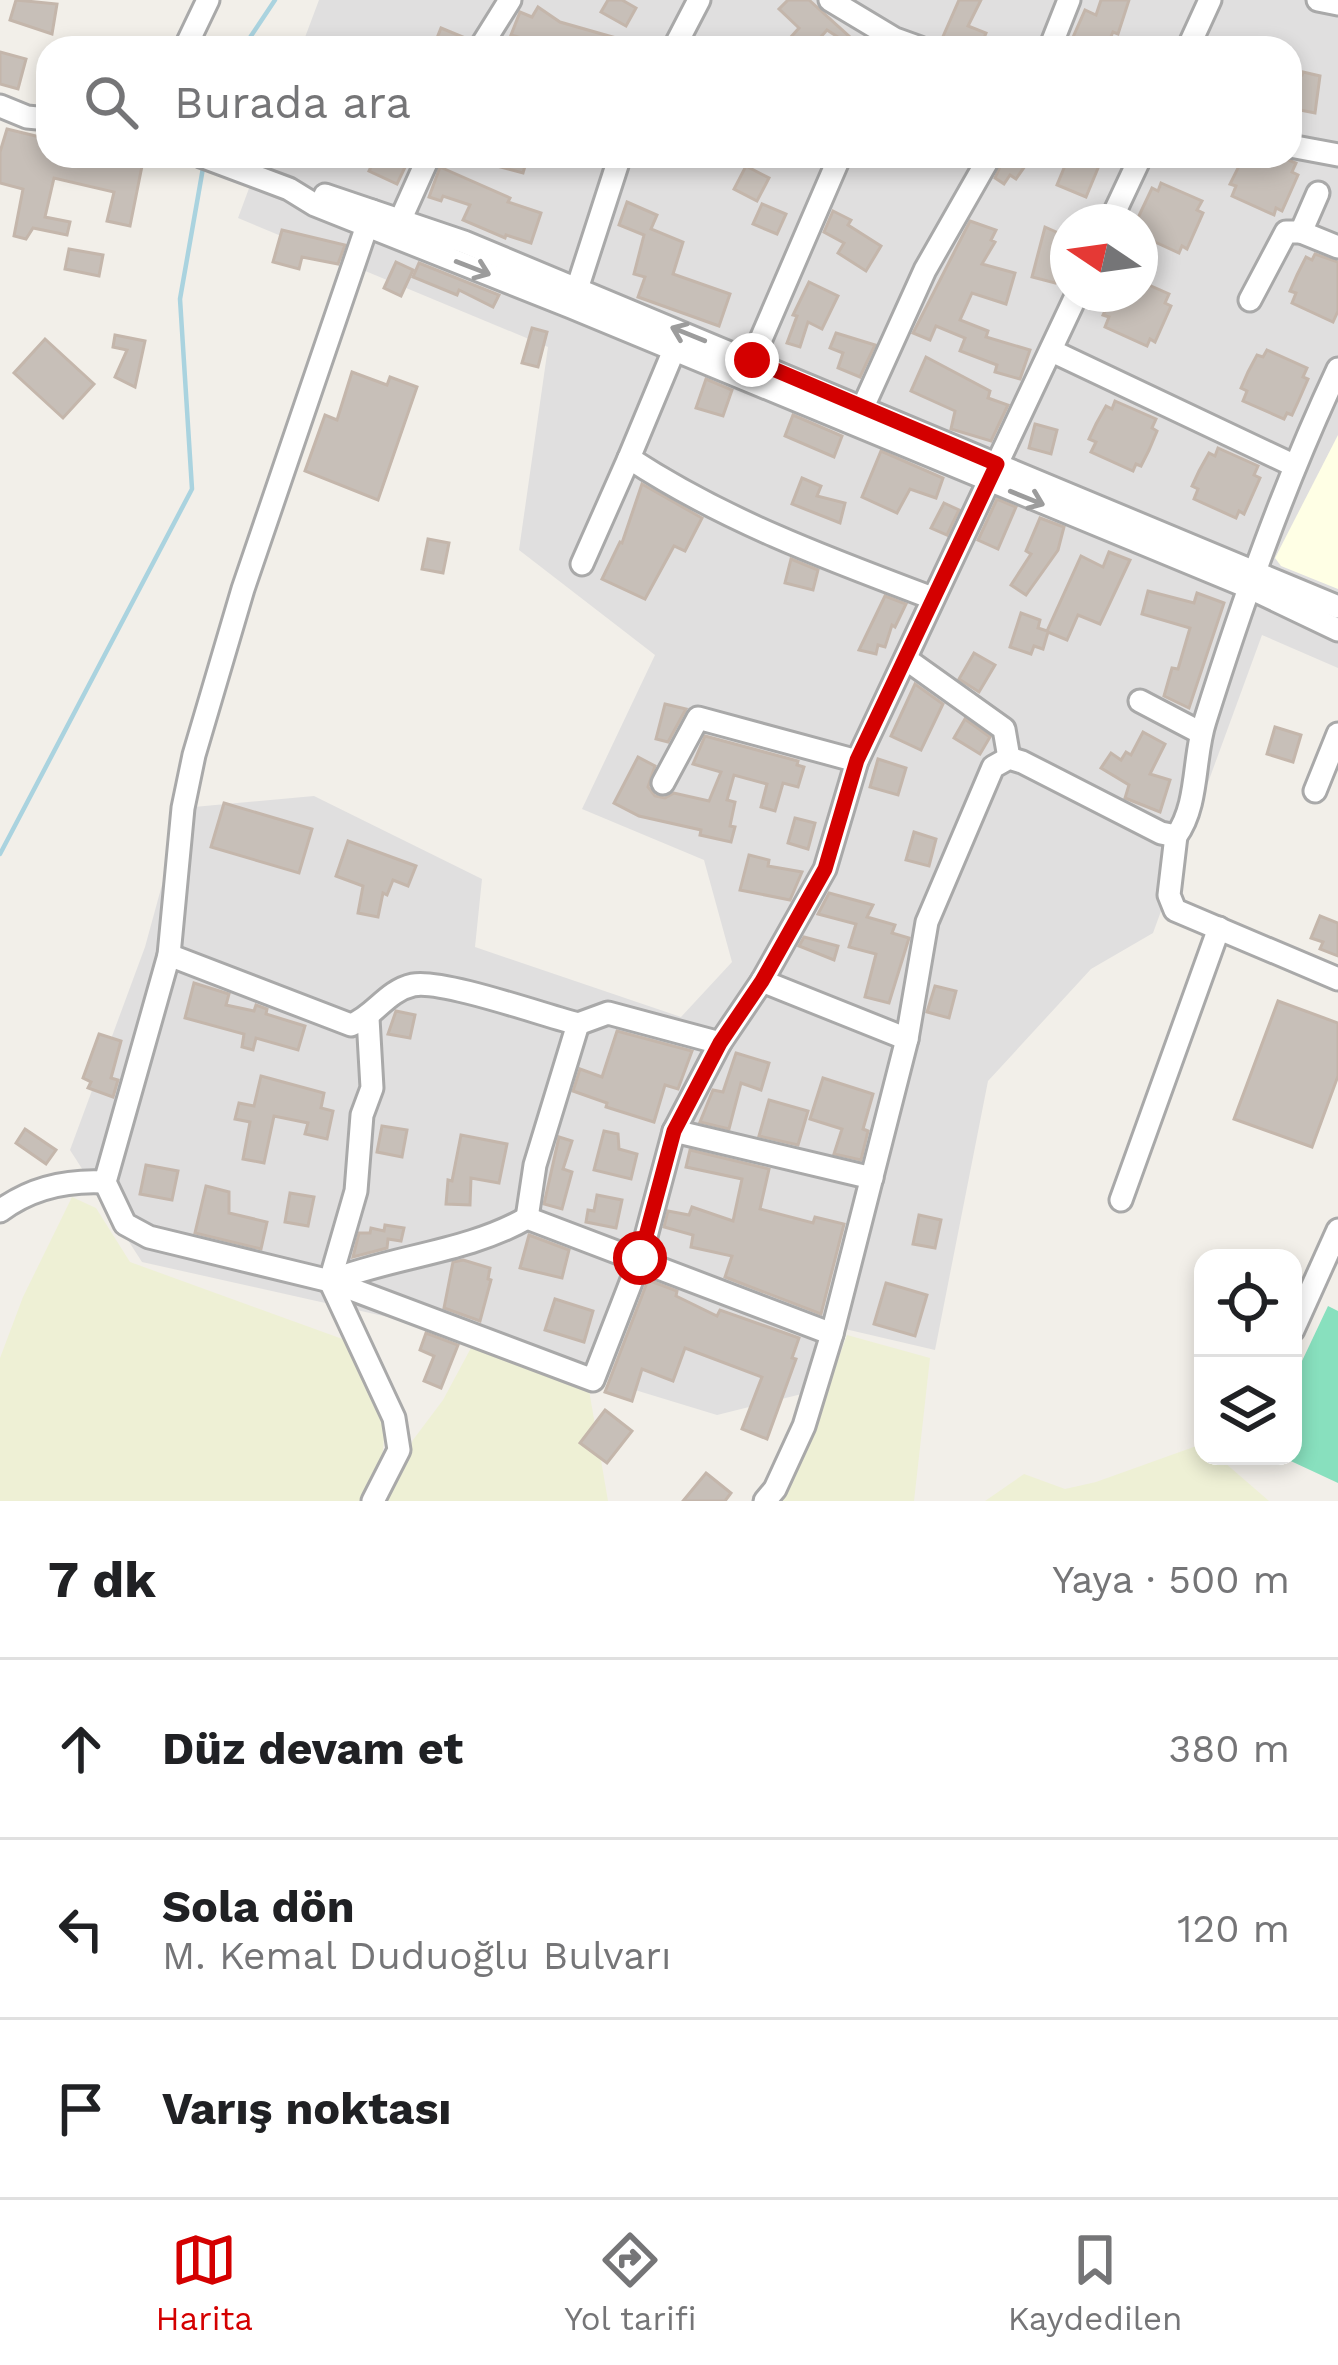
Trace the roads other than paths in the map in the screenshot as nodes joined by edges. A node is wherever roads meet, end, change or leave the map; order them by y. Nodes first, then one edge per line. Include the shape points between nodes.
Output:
1 (208, 0) edge
2 (510, 0) edge
3 (699, 0) edge
4 (830, 0) edge
5 (1069, 0) edge
6 (1210, 0) edge
7 (1318, 0) edge
8 (1338, 4) edge
9 (191, 36) edge
10 (488, 36) edge
11 (680, 36) edge
12 (883, 36) edge
13 (1055, 36) edge
14 (1194, 36) edge
15 (0, 106) edge
16 (36, 118) edge
17 (1302, 148) edge
18 (1338, 155) edge
19 (235, 168) edge
20 (424, 168) edge
21 (616, 168) edge
22 (835, 168) edge
23 (983, 168) edge
24 (1136, 168) edge
25 (1318, 193) dead end
26 (1119, 204) edge
27 (370, 219) junction
28 (396, 229) junction
29 (1301, 232) junction
30 (1338, 247) edge
31 (577, 289) junction
32 (1250, 300) dead end
33 (1069, 312) edge
34 (674, 350) junction
35 (1052, 351) junction
36 (752, 360) junction
37 (1338, 369) edge
38 (863, 407) junction
39 (629, 458) junction
40 (1293, 465) junction
41 (993, 473) junction
42 (582, 564) dead end
43 (1251, 578) junction
44 (932, 598) junction
45 (1338, 607) edge
46 (1338, 630) edge
47 (906, 659) junction
48 (1140, 701) dead end
49 (1201, 733) junction
50 (1338, 734) edge
51 (1009, 758) junction
52 (857, 760) junction
53 (663, 783) dead end
54 (1315, 791) dead end
55 (1177, 836) junction
56 (1220, 928) junction
57 (169, 955) junction
58 (1338, 979) edge
59 (762, 981) junction
60 (368, 1018) junction
61 (578, 1024) junction
62 (907, 1039) junction
63 (720, 1043) junction
64 (674, 1131) junction
65 (872, 1178) junction
66 (105, 1182) junction
67 (1121, 1200) dead end
68 (0, 1211) edge
69 (527, 1218) junction
70 (1338, 1230) edge
71 (640, 1258) junction
72 (1330, 1268) edge
73 (330, 1281) junction
74 (1302, 1315) edge
75 (832, 1334) junction
76 (374, 1501) edge
77 (765, 1501) edge

1 - 9 street
2 - 10 street
3 - 11 street
4 - 12 street
5 - 13 street
6 - 14 street
7 - 8 street
15 - 16 street
17 - 18 street
19 - 27 street via 317,192
20 - 28 street
21 - 31 street
22 - 36 street
23 - 38 street via 925,270
24 - 26 street
25 - 29 street
27 - 28 street
27 - 57 street via 194,755
28 - 31 street
28 -> 34 street
29 - 30 street
29 - 32 street via 1286,232
36 -> 31 street
33 - 35 street
34 - 39 street
34 - 41 street
35 - 40 street
35 - 41 street
36 - 38 street
37 - 40 street
38 - 41 street
39 - 42 street
39 - 44 street via 685,495
40 - 43 street
41 - 43 street
41 - 44 street
43 - 45 street
43 - 46 street
43 - 49 street
44 - 47 street
47 - 51 street via 1004,729
47 - 52 street
48 - 49 street
49 - 55 street
50 - 54 street
51 - 55 street
51 - 62 street via 993,767 927,922
52 - 53 street via 698,718
52 - 59 street via 825,869
55 - 56 street via 1169,896 1175,910
56 - 58 street
56 - 67 street
57 - 60 street via 351,1025
57 - 66 street
59 - 62 street
59 - 63 street
60 - 61 street via 388,996 416,984
60 - 73 street via 372,1088 356,1191
61 - 63 street via 608,1013
61 - 69 street
62 - 65 street
63 - 64 street
64 - 65 street
64 - 71 street
65 - 75 street
66 - 68 street via 44,1187
66 - 73 street via 125,1224 149,1238
69 - 71 street
69 - 73 street via 501,1233
70 - 72 street
71 - 73 street via 593,1380
71 - 75 street
72 - 74 street
73 - 76 street via 394,1418 399,1450
75 - 77 street via 804,1426

